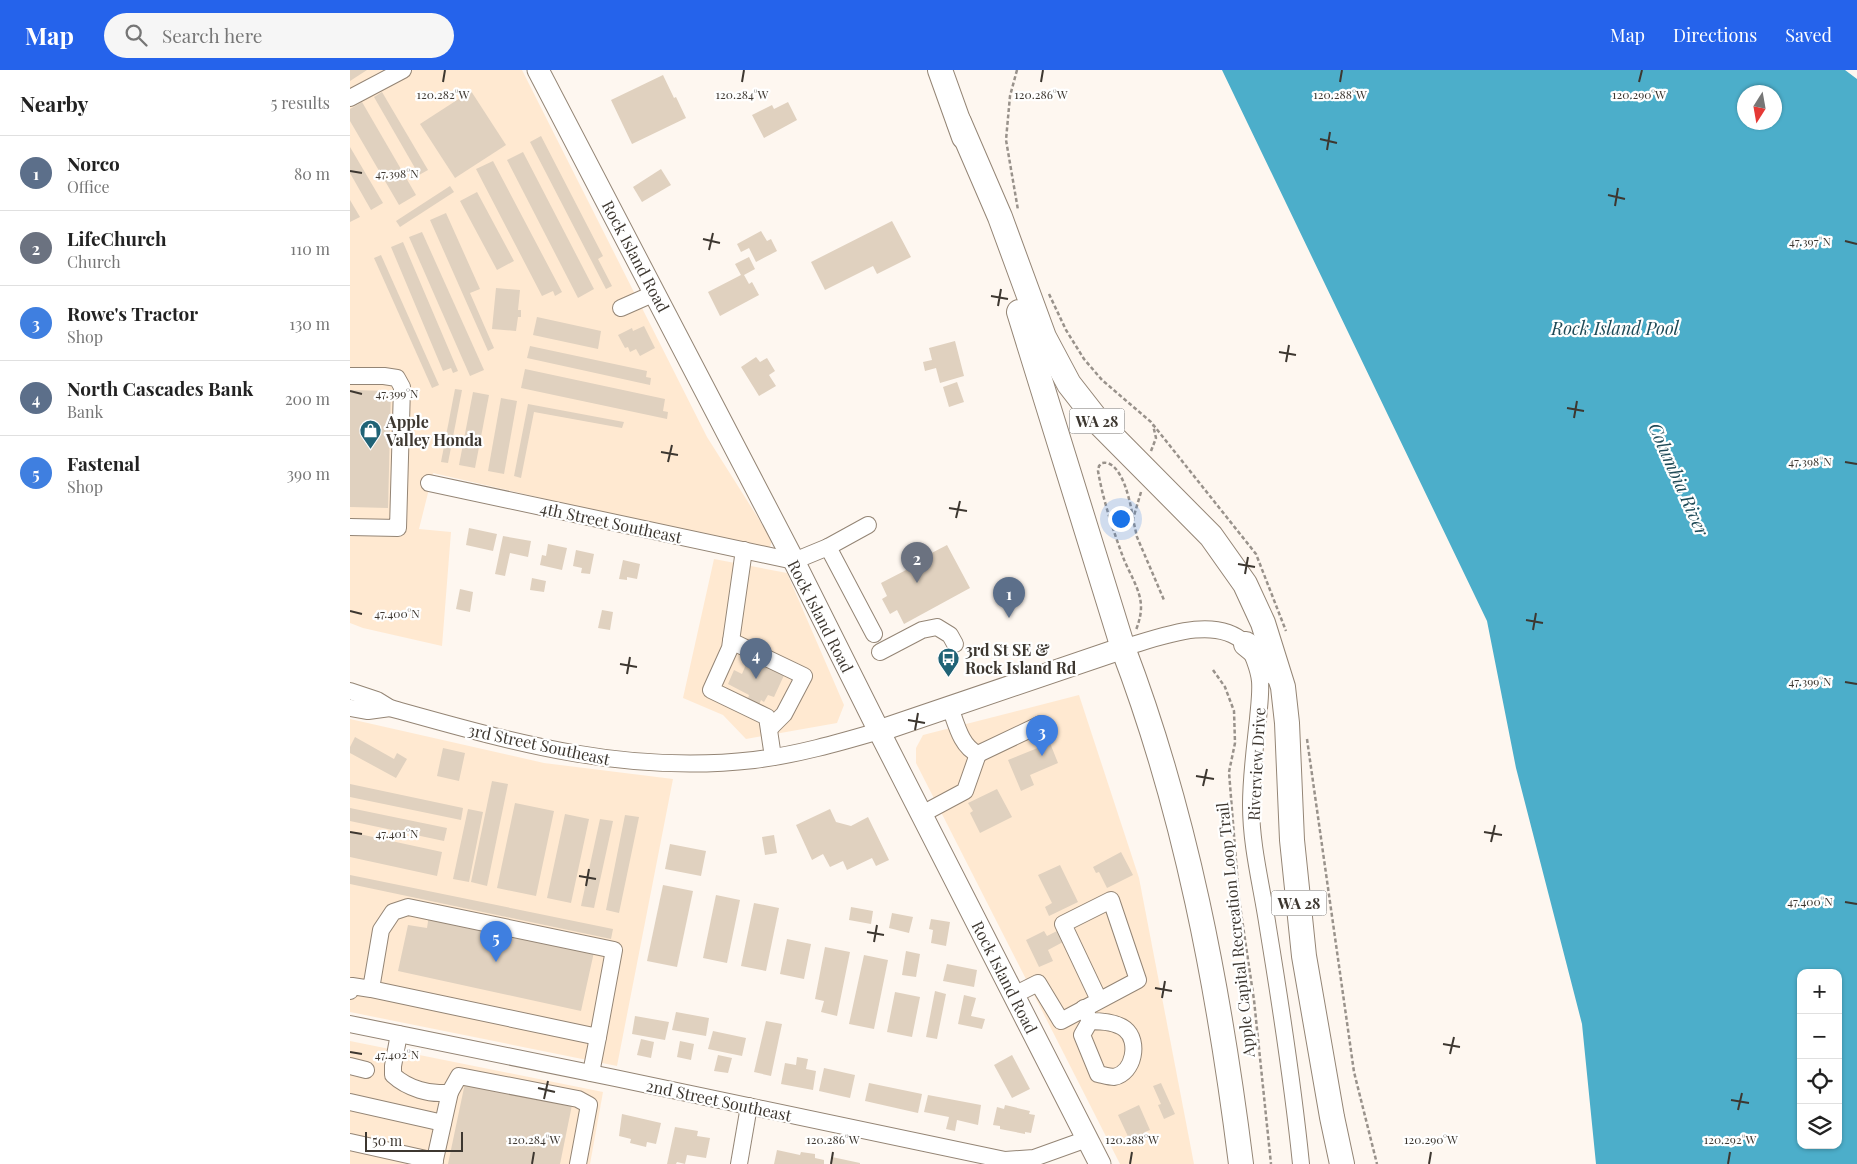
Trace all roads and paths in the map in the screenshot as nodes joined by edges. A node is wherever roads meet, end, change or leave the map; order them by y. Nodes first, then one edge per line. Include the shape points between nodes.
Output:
1 (403, 70) edge
2 (538, 70) edge
3 (940, 70) edge
4 (1017, 70) edge
5 (350, 98) edge
6 (959, 122) junction
7 (1019, 215) dead end
8 (655, 293) junction
9 (1049, 294) dead end
10 (621, 308) dead end
11 (350, 376) edge
12 (1151, 452) dead end
13 (428, 483) dead end
14 (1142, 488) dead end
15 (1133, 519) junction
16 (868, 524) dead end
17 (350, 527) edge
18 (828, 547) junction
19 (744, 550) junction
20 (794, 561) junction
21 (1164, 600) dead end
22 (874, 634) dead end
23 (731, 641) junction
24 (955, 644) dead end
25 (1246, 644) junction
26 (1123, 648) junction
27 (880, 652) dead end
28 (1213, 670) dead end
29 (1283, 688) junction
30 (350, 692) edge
31 (950, 707) junction
32 (350, 708) edge
33 (390, 708) junction
34 (1040, 724) dead end
35 (769, 729) junction
36 (879, 731) junction
37 (978, 754) junction
38 (773, 757) junction
39 (922, 814) junction
40 (371, 989) junction
41 (350, 991) edge
42 (1014, 995) junction
43 (1099, 1000) junction
44 (350, 1024) edge
45 (399, 1034) junction
46 (598, 1037) junction
47 (592, 1073) junction
48 (450, 1092) junction
49 (350, 1102) edge
50 (749, 1106) junction
51 (443, 1124) junction
52 (1087, 1139) junction
53 (350, 1142) edge
54 (435, 1163) edge
55 (578, 1164) edge
56 (739, 1164) edge
57 (1100, 1164) edge
58 (1241, 1164) edge
59 (1271, 1164) edge
60 (1301, 1164) edge
61 (1342, 1164) edge

1 - 5 street
2 - 8 main road, Rock Island Road
3 - 6 highway, WA 28
4 - 7 path via 1010,96 1006,140
6 - 26 highway
6 - 29 highway, WA 28 via 1000,218 1044,337 1066,377 1091,415 1202,526 1233,565 1252,596 1263,623
8 - 10 street
8 - 20 main road, Rock Island Road
9 - 12 path via 1084,359 1102,380 1151,422 1156,438
11 - 17 street via 397,378 402,387 398,528
13 - 19 street, 4th Street Southeast
14 - 15 path
15 - 21 path
15 - 26 path via 1124,483 1112,464 1102,463 1098,472 1107,507 1141,606 1134,634
16 - 18 street
18 - 20 street
18 - 22 street
19 - 20 street, 4th Street Southeast
19 - 23 street
20 - 36 main road, Rock Island Road
23 - 35 street via 711,690 767,717
23 - 35 street via 804,676 784,714
24 - 27 street via 950,635 937,627 922,630
25 - 26 street via 1230,633 1202,629
25 - 29 highway via 1270,665
25 - 60 street, Riverview Drive via 1257,666 1260,682 1251,783 1254,847 1280,1005
26 - 31 main road, 3rd Street Southeast
26 - 58 highway via 1140,692 1178,820 1206,943 1230,1074
28 - 59 path, Apple Capital Recreation Loop Trail via 1225,687 1234,711 1234,743 1229,772 1239,899 1253,991
29 - 61 highway, WA 28 via 1292,840 1304,956
30 - 33 street, 3rd Street Southeast via 377,700
31 - 36 main road, 3rd Street Southeast
31 - 37 street via 961,737 971,751
32 - 33 street, 3rd Street Southeast via 368,711
33 - 38 street, 3rd Street Southeast via 512,742 597,758 700,764
34 - 37 street
35 - 38 street
36 - 38 street, 3rd Street Southeast
36 - 39 main road, Rock Island Road
37 - 39 street via 965,791
39 - 42 main road, Rock Island Road
40 - 41 street via 352,986
40 - 46 street
40 - 46 street via 381,930 392,912 408,907 614,950
42 - 43 street via 1038,984 1061,1021 1087,1014
42 - 52 main road, Rock Island Road
43 - 43 street via 1138,980 1111,900 1063,924
44 - 45 street, 2nd Street Southeast
45 - 47 street, 2nd Street Southeast
45 - 48 street via 393,1075 402,1083 430,1092
46 - 47 street
47 - 50 street, 2nd Street Southeast
48 - 51 street
48 - 55 street via 459,1076 578,1099 590,1105
49 - 51 street
50 - 52 street, 2nd Street Southeast via 1005,1160 1034,1158
50 - 56 street
51 - 54 street
52 - 57 main road, Rock Island Road
53 - 54 street

